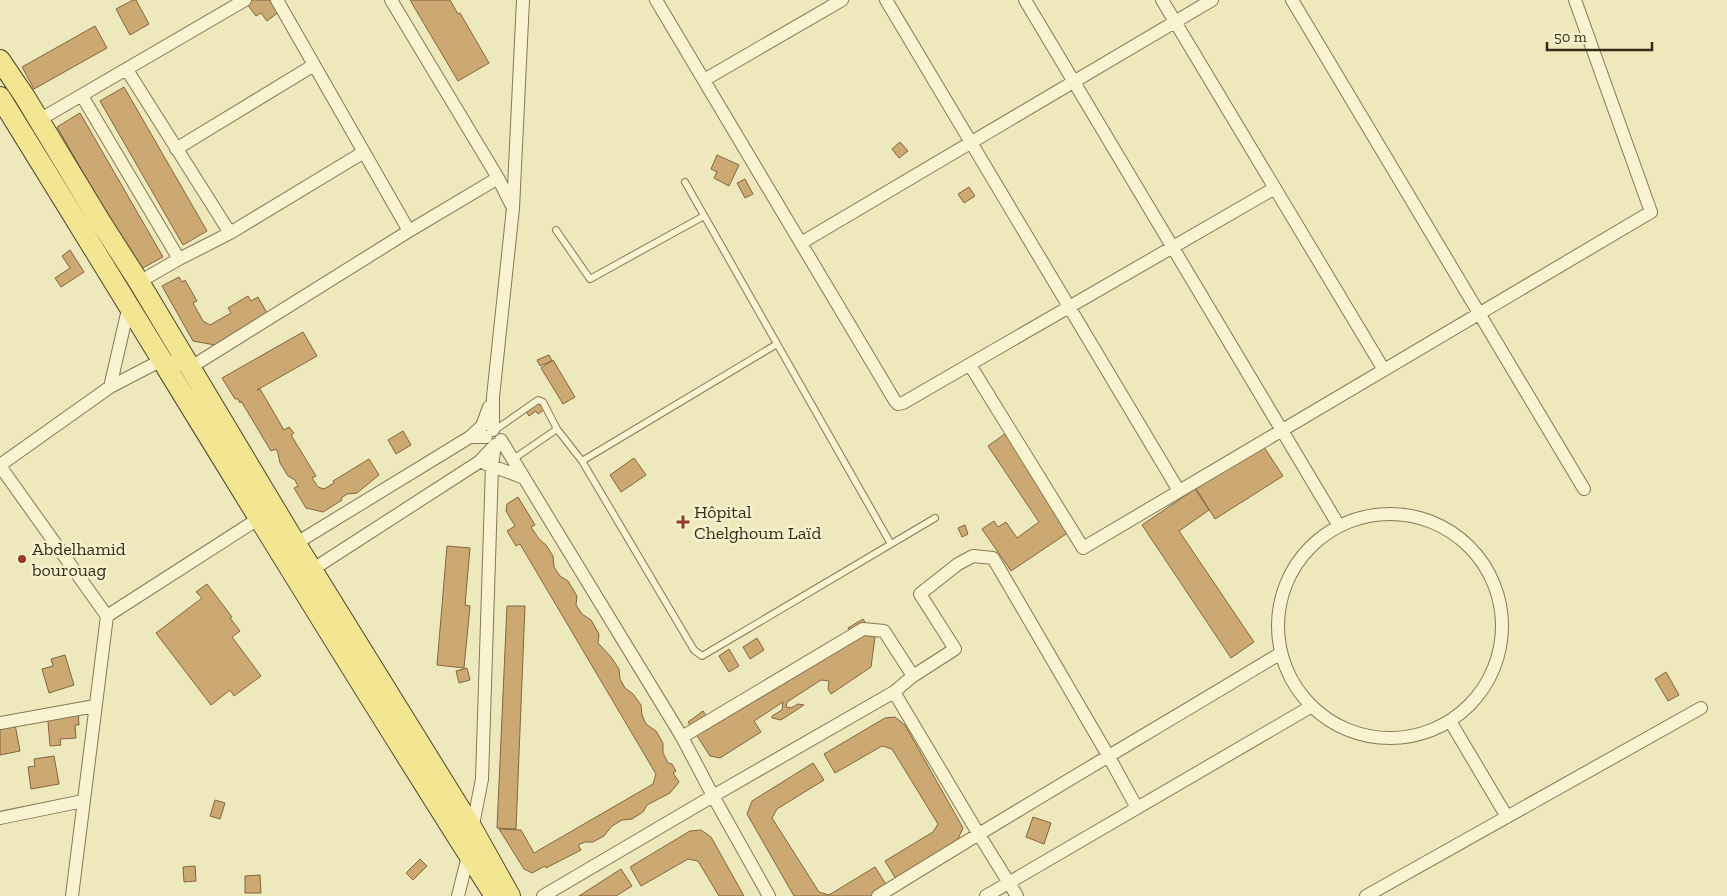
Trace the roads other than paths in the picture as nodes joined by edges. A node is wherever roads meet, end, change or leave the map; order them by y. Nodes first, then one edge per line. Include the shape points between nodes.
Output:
1 (245, 0) edge
2 (277, 0) edge
3 (390, 0) edge
4 (523, 0) edge
5 (656, 0) edge
6 (842, 0) edge
7 (886, 0) edge
8 (1025, 0) edge
9 (1162, 0) edge
10 (1212, 0) edge
11 (1292, 0) edge
12 (1575, 0) edge
13 (1176, 23) junction
14 (0, 60) edge
15 (314, 65) junction
16 (127, 70) junction
17 (704, 80) junction
18 (1074, 83) junction
19 (82, 96) junction
20 (0, 97) edge
21 (40, 120) junction
22 (971, 143) junction
23 (176, 149) junction
24 (364, 152) junction
25 (498, 178) junction
26 (685, 182) dead end
27 (1274, 188) junction
28 (513, 208) junction
29 (704, 216) junction
30 (556, 230) dead end
31 (409, 231) junction
32 (230, 233) junction
33 (800, 243) junction
34 (1172, 247) junction
35 (178, 260) junction
36 (139, 282) junction
37 (129, 305) junction
38 (1069, 307) junction
39 (1479, 314) junction
40 (777, 344) junction
41 (162, 360) junction
42 (970, 365) junction
43 (191, 367) junction
44 (1384, 370) junction
45 (110, 387) junction
46 (492, 397) junction
47 (557, 429) junction
48 (1281, 431) junction
49 (470, 437) junction
50 (494, 437) junction
51 (512, 460) junction
52 (582, 460) junction
53 (479, 462) junction
54 (0, 466) edge
55 (492, 466) junction
56 (522, 477) junction
57 (1584, 489) dead end
58 (1179, 491) junction
59 (936, 518) dead end
60 (258, 519) junction
61 (1339, 526) junction
62 (891, 544) junction
63 (288, 549) junction
64 (304, 575) junction
65 (107, 616) junction
66 (1281, 653) junction
67 (913, 676) junction
68 (894, 692) junction
69 (95, 706) junction
70 (1312, 706) junction
71 (1701, 708) dead end
72 (1450, 721) junction
73 (0, 723) edge
74 (682, 737) junction
75 (1109, 758) junction
76 (713, 796) junction
77 (82, 801) junction
78 (1136, 808) junction
79 (1507, 817) junction
80 (0, 818) edge
81 (472, 828) junction
82 (978, 833) junction
83 (468, 854) junction
84 (1010, 882) junction
85 (72, 896) edge
86 (458, 896) edge
87 (495, 896) edge
88 (510, 896) edge
89 (542, 896) edge
90 (769, 896) edge
91 (878, 896) edge
92 (986, 896) edge
93 (1018, 896) edge
94 (1366, 896) edge

1 - 16 street
2 - 15 street
3 - 25 street
4 - 28 street
5 - 17 street
6 - 17 street
7 - 22 street
8 - 18 street
9 - 13 street
10 - 13 street
11 - 39 street
12 - 39 street via 1650,212
13 - 18 street
13 - 27 street
14 - 21 main road
15 - 23 street
15 - 24 street
16 - 19 street
16 - 23 street
17 - 33 street
18 - 22 street
18 - 34 street
19 - 21 street
19 - 35 street
20 - 37 main road
21 - 36 main road
22 - 33 street
22 - 38 street
23 - 32 street
24 - 31 street
24 - 32 street
25 - 28 street
25 - 31 street
26 - 29 lane
27 - 34 street
27 - 44 street
28 - 46 street
29 - 30 lane via 590,279
29 - 40 lane
31 - 43 street
32 - 35 street
33 - 42 street via 898,404
34 - 38 street
34 - 48 street
35 - 36 street
36 - 43 main road
37 - 41 main road
37 - 45 street
38 - 42 street
38 - 58 street
39 - 44 street
39 - 57 street
40 - 52 lane
40 - 62 lane
41 - 43 street
41 - 45 street
41 - 60 main road
42 - 58 street via 1083,548
43 - 63 main road
44 - 48 street
45 - 54 street
46 - 49 street via 482,426
46 - 50 street
47 - 50 lane via 544,402 538,400
47 - 51 lane
47 - 52 lane
48 - 58 street
48 - 61 street
49 - 50 street
49 - 63 street
50 - 51 street
50 - 53 street
50 - 55 street
51 - 56 street
52 - 62 lane via 694,650 702,656
53 - 55 street
53 - 64 street
54 - 65 street
55 - 56 street
55 - 81 street via 482,779
56 - 74 street
59 - 62 lane
60 - 63 main road
60 - 65 street
61 - 66 street via 1318,540 1301,558 1288,580 1278,628
61 - 72 street via 1378,514 1419,517 1456,534 1472,548 1487,569 1498,593 1502,642 1496,665 1484,687 1469,706
63 - 64 main road
64 - 81 main road
64 - 83 main road
65 - 69 street
66 - 70 street via 1293,682
66 - 75 street
67 - 68 street
67 - 74 street via 884,631 863,629
67 - 75 street via 955,649 920,594 973,556 994,558
68 - 76 street
68 - 82 street
69 - 73 street
69 - 77 street
70 - 72 street via 1347,730 1382,738 1410,737
70 - 78 street
71 - 79 street
72 - 79 street
74 - 76 street
75 - 78 street
75 - 82 street
76 - 89 street
76 - 90 street
77 - 80 street
77 - 85 street
78 - 84 street
79 - 94 street
81 - 83 street
81 - 88 main road
82 - 84 street
82 - 91 street
83 - 86 street
83 - 87 main road
84 - 92 street
84 - 93 street

